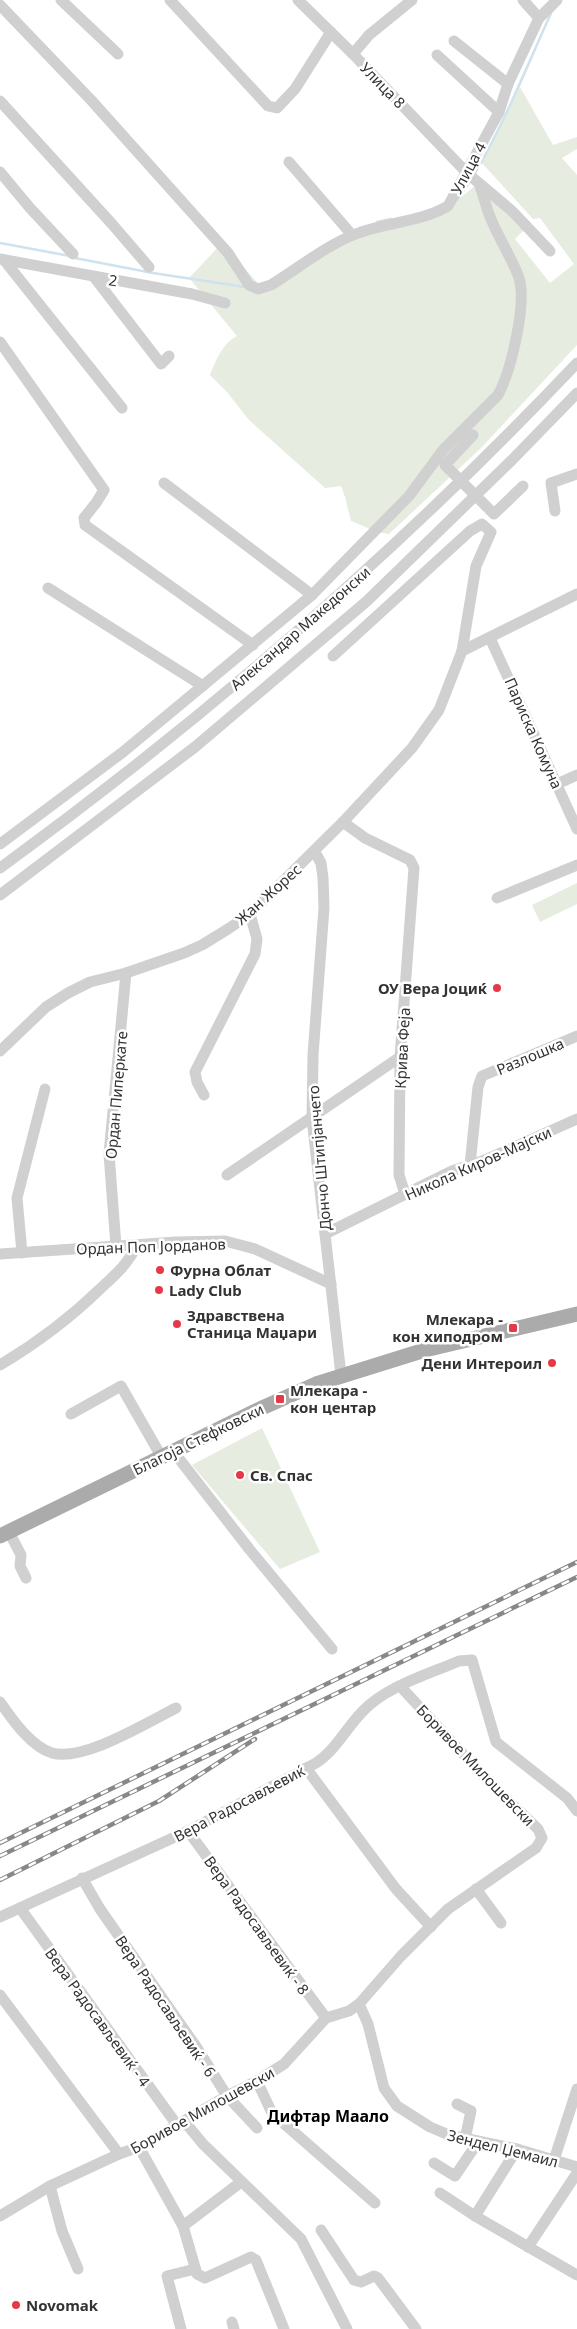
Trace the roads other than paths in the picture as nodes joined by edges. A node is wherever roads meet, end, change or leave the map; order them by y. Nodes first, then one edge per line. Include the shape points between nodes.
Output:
1 (61, 0) edge
2 (170, 0) edge
3 (298, 0) edge
4 (412, 0) edge
5 (523, 0) edge
6 (558, 0) edge
7 (0, 5) edge
8 (539, 18) junction
9 (331, 32) junction
10 (454, 41) dead end
11 (118, 54) dead end
12 (353, 54) junction
13 (437, 56) dead end
14 (508, 84) junction
15 (0, 102) edge
16 (499, 112) junction
17 (289, 162) dead end
18 (0, 172) edge
19 (467, 173) junction
20 (480, 186) junction
21 (352, 235) junction
22 (550, 251) dead end
23 (72, 254) dead end
24 (2, 260) edge
25 (149, 267) dead end
26 (94, 277) junction
27 (225, 303) dead end
28 (0, 342) edge
29 (169, 356) dead end
30 (577, 363) edge
31 (577, 393) edge
32 (122, 408) dead end
33 (473, 435) dead end
34 (577, 474) edge
35 (164, 483) dead end
36 (523, 486) dead end
37 (555, 512) dead end
38 (48, 588) dead end
39 (577, 594) edge
40 (312, 595) junction
41 (490, 638) junction
42 (253, 645) junction
43 (462, 651) junction
44 (333, 656) dead end
45 (204, 686) junction
46 (577, 774) edge
47 (557, 784) junction
48 (343, 822) junction
49 (577, 829) edge
50 (0, 844) edge
51 (315, 852) junction
52 (577, 865) edge
53 (0, 868) edge
54 (0, 895) edge
55 (497, 898) dead end
56 (250, 914) junction
57 (126, 973) junction
58 (577, 1036) edge
59 (0, 1051) edge
60 (400, 1057) junction
61 (45, 1089) dead end
62 (204, 1095) dead end
63 (312, 1119) junction
64 (577, 1119) edge
65 (470, 1165) junction
66 (228, 1175) dead end
67 (405, 1194) junction
68 (325, 1234) junction
69 (137, 1245) junction
70 (116, 1246) junction
71 (22, 1253) junction
72 (0, 1254) edge
73 (331, 1284) junction
74 (577, 1314) edge
75 (0, 1365) edge
76 (341, 1375) junction
77 (71, 1414) dead end
78 (167, 1454) junction
79 (4, 1534) edge
80 (26, 1578) dead end
81 (332, 1649) dead end
82 (400, 1687) junction
83 (176, 1708) dead end
84 (2, 1709) edge
85 (306, 1768) junction
86 (577, 1811) edge
87 (188, 1831) junction
88 (82, 1878) junction
89 (476, 1889) junction
90 (20, 1908) junction
91 (0, 1917) edge
92 (501, 1922) dead end
93 (431, 1927) junction
94 (0, 1995) edge
95 (359, 2004) junction
96 (326, 2018) junction
97 (258, 2081) junction
98 (577, 2089) edge
99 (227, 2096) junction
100 (457, 2104) dead end
101 (180, 2123) junction
102 (257, 2128) dead end
103 (465, 2139) junction
104 (478, 2142) junction
105 (140, 2147) junction
106 (518, 2149) junction
107 (119, 2154) junction
108 (554, 2160) junction
109 (434, 2163) dead end
110 (577, 2167) edge
111 (577, 2173) edge
112 (241, 2182) junction
113 (50, 2186) junction
114 (440, 2193) dead end
115 (375, 2203) dead end
116 (0, 2216) edge
117 (475, 2216) junction
118 (182, 2226) junction
119 (321, 2230) dead end
120 (528, 2248) junction
121 (78, 2269) dead end
122 (195, 2269) junction
123 (577, 2276) edge
124 (181, 2329) edge
125 (284, 2329) edge
126 (347, 2329) edge
127 (416, 2329) edge

1 - 11 street
2 - 9 street via 268,106 277,108 295,89
3 - 9 street, Улица 8
4 - 12 street via 370,35
5 - 8 street
6 - 8 street, Улица 4
7 - 21 street, Улица 4 via 91,100 228,253 249,284 258,289 271,285
8 - 14 street, Улица 4
9 - 12 street, Улица 8
10 - 14 street
12 - 19 street, Улица 8
13 - 16 street
14 - 16 street, Улица 4
15 - 25 street
16 - 19 street, Улица 4
17 - 21 street
18 - 23 street
19 - 20 street, Улица 8
19 - 21 street, Улица 4 via 448,206 437,212
20 - 22 street, Улица 8 via 512,211
20 - 40 street via 521,290 512,357 504,385 491,404 443,450 409,496
24 - 26 street, 2
24 - 32 street
26 - 27 street, 2
26 - 29 street via 161,364
28 - 42 street via 103,489 84,518 85,525
30 - 53 street, Александар Македонски via 398,542 280,648 170,739
31 - 54 street, Александар Македонски via 367,601 195,747
33 - 36 street, bridge via 445,465 494,514
34 - 37 street via 551,482
35 - 40 street
38 - 45 street
39 - 41 street
40 - 42 street
41 - 43 street
41 - 47 street, Париска Комуна
42 - 45 street
43 - 44 street, Жан Жорес via 476,566 491,532 482,524 470,531
43 - 48 street, Жан Жорес via 439,710 412,748
45 - 50 street via 123,752
46 - 47 street
47 - 49 street, Париска Комуна
48 - 51 street, Жан Жорес
48 - 60 street, Крива Феја via 365,838 412,863
51 - 56 street, Жан Жорес
51 - 63 street, Дончо Штипјанчето via 322,871 324,908 313,1054
52 - 55 street
56 - 57 street, Жан Жорес via 202,945
56 - 62 street via 257,947 195,1072
57 - 59 street, Жан Жорес via 90,982 68,993 46,1008
57 - 70 street, Ордан Пиперкате via 109,1154
58 - 65 street, Разлошка via 482,1076
60 - 63 street
60 - 67 street, Крива Феја via 399,1175
61 - 71 street via 17,1198
63 - 66 street
63 - 68 street, Дончо Штипјанчето
64 - 65 street, Никола Киров-Мајски
65 - 67 street, Никола Киров-Мајски via 452,1170
67 - 68 street, Никола Киров-Мајски
68 - 73 street, Дончо Штипјанчето
69 - 70 street, Ордан Поп Јорданов
69 - 73 street, Ордан Поп Јорданов via 235,1243
69 - 75 street via 129,1261 76,1312 41,1340
70 - 71 street, Ордан Поп Јорданов
71 - 72 street, Ордан Поп Јорданов
73 - 76 street, Дончо Штипјанчето
74 - 76 main road, Благоја Стефковски via 450,1343
76 - 78 main road, Благоја Стефковски via 283,1398
77 - 78 street via 121,1386
78 - 79 main road, Благоја Стефковски
78 - 81 street
79 - 80 street via 21,1555 20,1566
82 - 85 street, Вера Радосављевиќ via 383,1694 362,1712 326,1756
82 - 86 street, Вера Радосављевиќ via 459,1661 472,1660 496,1742 568,1798
82 - 89 street, Боривое Милошевски via 542,1838 536,1848
83 - 84 street via 85,1752 61,1755 50,1753 37,1744
85 - 87 street, Вера Радосављевиќ
85 - 93 street via 396,1889
87 - 88 street, Вера Радосављевиќ
87 - 96 street, Вера Радосављевиќ - 8
88 - 90 street, Вера Радосављевиќ
88 - 99 street, Вера Радосављевиќ - 6
89 - 92 street
89 - 93 street, Боривое Милошевски via 448,1909
90 - 91 street, Вера Радосављевиќ
90 - 101 street, Вера Радосављевиќ - 4
93 - 95 street, Боривое Милошевски
94 - 107 street
95 - 96 street, Боривое Милошевски via 349,2011
95 - 103 street, Зендел Џемаил via 389,2097 397,2106 430,2127
96 - 97 street, Боривое Милошевски via 284,2064
97 - 99 street, Боривое Милошевски
97 - 115 street via 272,2113
98 - 108 street
99 - 101 street, Боривое Милошевски
99 - 102 street, Вера Радосављевиќ - 6
100 - 103 street via 471,2111
101 - 105 street, Боривое Милошевски
101 - 112 street, Вера Радосављевиќ - 4
103 - 104 street, Зендел Џемаил
104 - 106 street, Зендел Џемаил
104 - 109 street via 455,2176
105 - 107 street, Боривое Милошевски
105 - 118 street
106 - 108 street, Зендел Џемаил
106 - 117 street
107 - 113 street, Боривое Милошевски
108 - 110 street, Зендел Џемаил
111 - 120 street
112 - 118 street
112 - 126 street, Вера Радосављевиќ - 4 via 301,2239
113 - 116 street, Боривое Милошевски
113 - 121 street via 62,2231
114 - 117 street
117 - 120 street
118 - 122 street
119 - 127 street via 354,2280 361,2282 374,2276 378,2278
120 - 123 street
122 - 124 street via 166,2276
122 - 125 street via 205,2278 251,2258 256,2260

